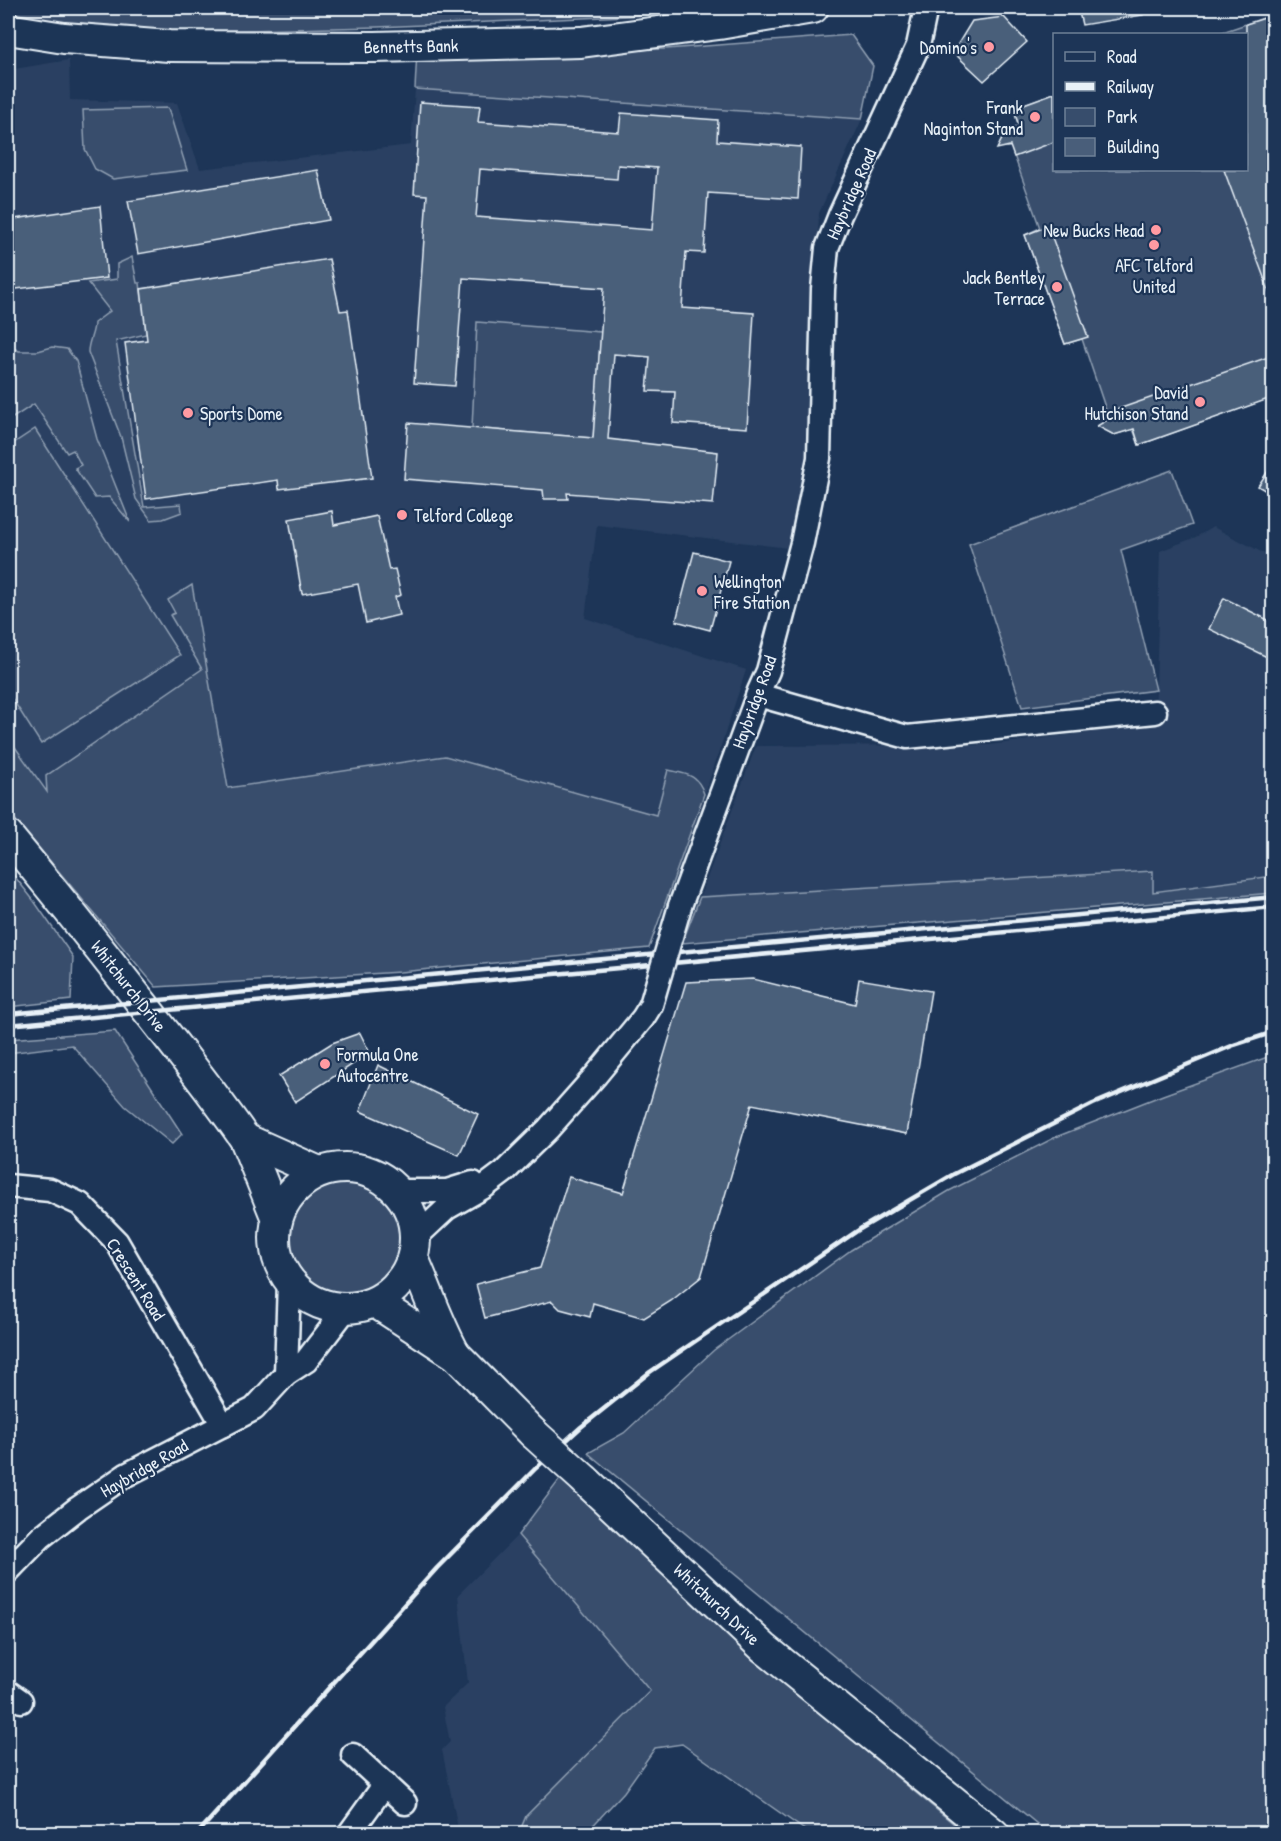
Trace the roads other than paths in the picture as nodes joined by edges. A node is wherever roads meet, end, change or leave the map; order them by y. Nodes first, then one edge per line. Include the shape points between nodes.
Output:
1 (813, 8) edge
2 (926, 8) edge
3 (8, 28) edge
4 (758, 693) junction
5 (1155, 712) dead end
6 (8, 836) edge
7 (245, 1139) junction
8 (319, 1172) junction
9 (504, 1172) junction
10 (8, 1186) edge
11 (398, 1191) junction
12 (277, 1219) junction
13 (414, 1248) junction
14 (289, 1281) junction
15 (375, 1302) junction
16 (346, 1309) junction
17 (456, 1355) junction
18 (286, 1374) junction
19 (223, 1425) junction
20 (8, 1571) edge
21 (353, 1755) dead end
22 (385, 1784) junction
23 (405, 1803) dead end
24 (350, 1833) edge
25 (994, 1833) edge

1 - 3 main road, Bennetts Bank via 581,42 386,47 169,46 64,38
2 - 4 street, Haybridge Road via 918,46 827,248 819,458 802,543 768,671
4 - 5 street via 907,736
4 - 9 street, Haybridge Road, bridge via 680,906 651,1005 574,1101
6 - 7 main road, Whitchurch Drive
7 - 8 main road, Whitchurch Drive
7 - 12 main road, Whitchurch Drive
8 - 11 main road via 349,1167 380,1176
8 - 12 main road via 300,1183
9 - 11 street via 447,1191
9 - 13 street via 447,1208
10 - 19 street, Crescent Road via 50,1190 80,1204 117,1242
11 - 13 main road via 411,1212
12 - 14 main road via 274,1239 279,1263
13 - 15 main road via 399,1284
13 - 17 main road, Whitchurch Drive via 438,1322
14 - 16 main road via 304,1296
14 - 18 street
15 - 16 main road
15 - 17 main road, Whitchurch Drive
16 - 18 street, Haybridge Road via 306,1361
17 - 25 main road, Whitchurch Drive, bridge via 533,1433 764,1648
18 - 19 street, Haybridge Road via 254,1409
19 - 20 street, Haybridge Road via 126,1475 41,1537
21 - 22 street
22 - 23 street
22 - 24 street

